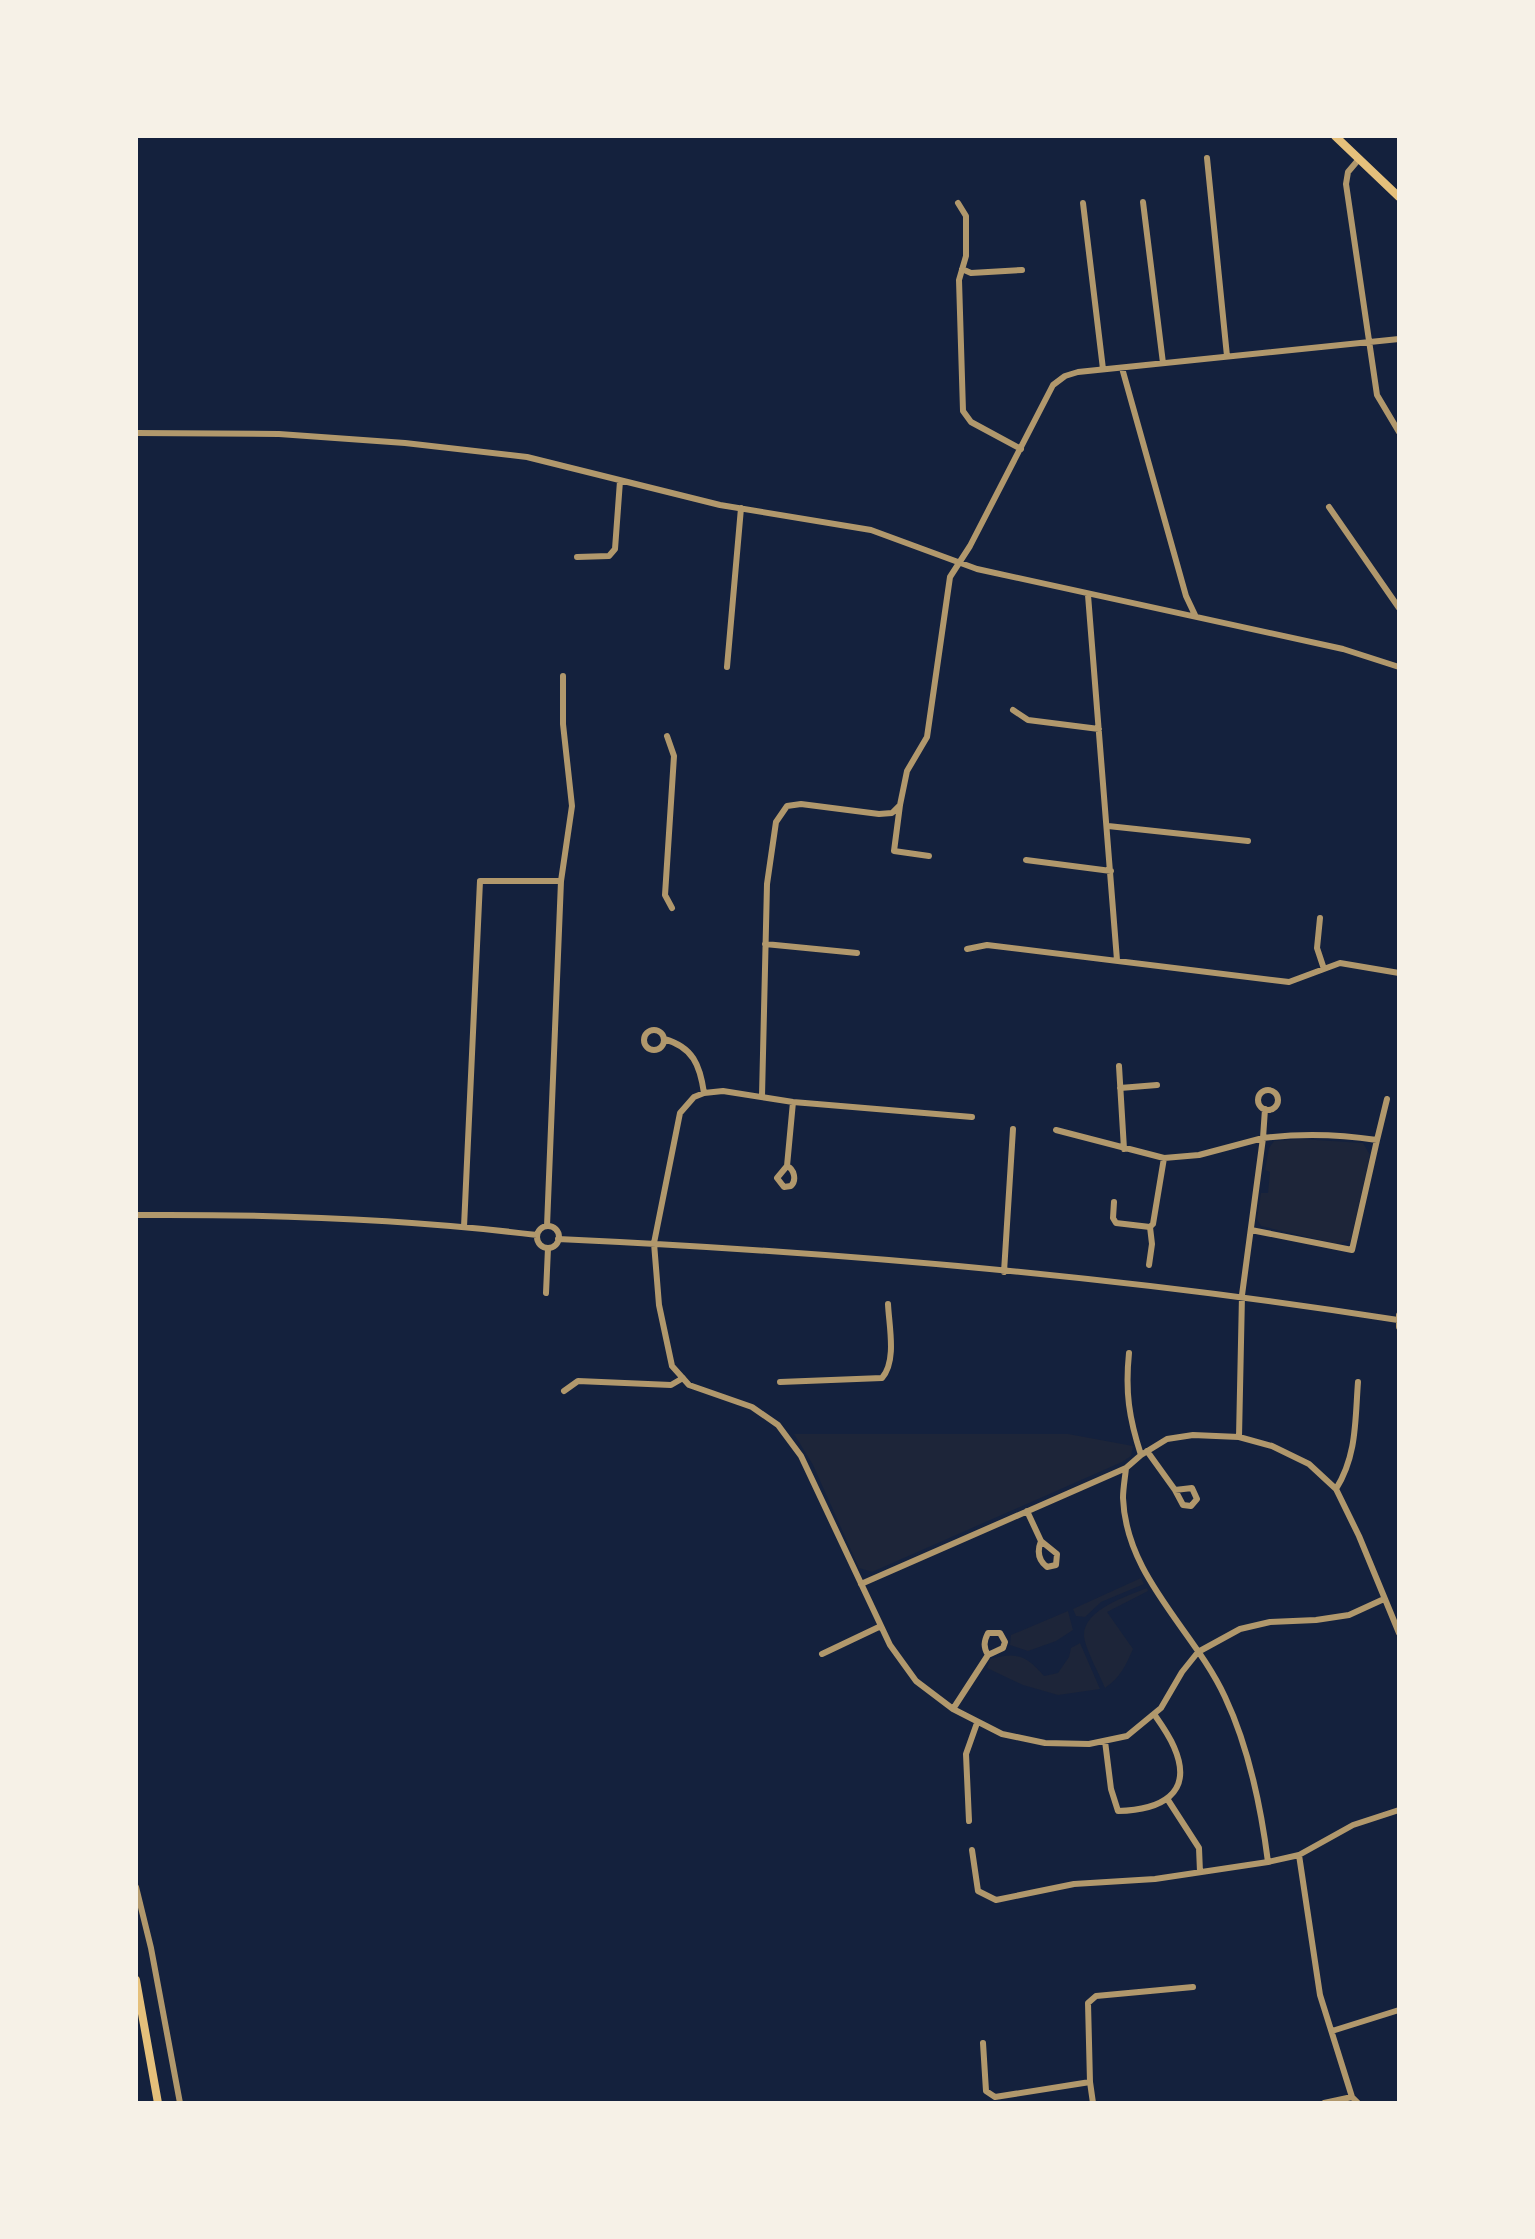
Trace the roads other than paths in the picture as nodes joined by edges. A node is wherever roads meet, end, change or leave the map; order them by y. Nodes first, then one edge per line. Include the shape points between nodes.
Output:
1 (1336, 136) edge
2 (1207, 158) dead end
3 (1359, 159) junction
4 (1399, 197) edge
5 (1143, 202) dead end
6 (958, 203) dead end
7 (1083, 203) dead end
8 (962, 269) junction
9 (1022, 270) dead end
10 (1399, 339) edge
11 (1368, 342) junction
12 (1227, 356) junction
13 (1163, 363) junction
14 (1122, 368) junction
15 (1103, 369) junction
16 (1399, 432) edge
17 (136, 433) edge
18 (1021, 449) junction
19 (620, 481) junction
20 (1329, 507) dead end
21 (741, 508) junction
22 (577, 557) dead end
23 (957, 563) junction
24 (1088, 595) junction
25 (1399, 608) edge
26 (1195, 615) junction
27 (727, 667) dead end
28 (1399, 667) edge
29 (563, 676) dead end
30 (1013, 710) dead end
31 (1099, 729) junction
32 (667, 736) dead end
33 (900, 805) junction
34 (1108, 826) junction
35 (1248, 841) dead end
36 (929, 856) dead end
37 (1026, 860) dead end
38 (1111, 871) junction
39 (561, 881) junction
40 (672, 908) dead end
41 (1320, 918) dead end
42 (765, 944) junction
43 (967, 949) dead end
44 (857, 953) dead end
45 (1117, 960) junction
46 (1324, 969) junction
47 (1399, 973) edge
48 (664, 1039) dead end
49 (1119, 1066) dead end
50 (1157, 1085) dead end
51 (1120, 1088) junction
52 (704, 1093) junction
53 (762, 1096) junction
54 (1387, 1099) dead end
55 (793, 1102) junction
56 (1265, 1109) dead end
57 (972, 1117) dead end
58 (1013, 1129) dead end
59 (1056, 1130) dead end
60 (1263, 1138) junction
61 (1377, 1140) junction
62 (1124, 1149) junction
63 (1164, 1158) junction
64 (787, 1166) dead end
65 (1114, 1202) dead end
66 (136, 1215) edge
67 (547, 1226) junction
68 (464, 1227) junction
69 (1150, 1227) junction
70 (1251, 1230) junction
71 (537, 1235) junction
72 (558, 1239) junction
73 (654, 1243) junction
74 (548, 1248) junction
75 (1149, 1265) dead end
76 (1004, 1272) junction
77 (546, 1293) dead end
78 (1242, 1295) junction
79 (888, 1304) dead end
80 (1399, 1321) edge
81 (1129, 1353) dead end
82 (683, 1378) junction
83 (780, 1382) dead end
84 (1358, 1382) dead end
85 (564, 1391) dead end
86 (1239, 1437) junction
87 (1144, 1453) junction
88 (1126, 1468) junction
89 (1336, 1489) junction
90 (1175, 1490) dead end
91 (1027, 1511) junction
92 (1041, 1541) dead end
93 (861, 1584) junction
94 (1384, 1599) junction
95 (881, 1626) junction
96 (1399, 1633) edge
97 (1198, 1652) junction
98 (822, 1654) dead end
99 (988, 1655) dead end
100 (953, 1709) junction
101 (1154, 1714) junction
102 (977, 1723) junction
103 (1105, 1741) junction
104 (1168, 1800) junction
105 (1399, 1810) edge
106 (969, 1821) dead end
107 (972, 1850) dead end
108 (1299, 1855) junction
109 (1268, 1862) junction
110 (1200, 1872) junction
111 (136, 1887) edge
112 (136, 1980) edge
113 (1193, 1987) dead end
114 (1399, 2010) edge
115 (1332, 2031) junction
116 (983, 2043) dead end
117 (1090, 2082) junction
118 (1352, 2097) junction
119 (158, 2103) edge
120 (180, 2103) edge
121 (1093, 2103) edge
122 (1324, 2103) edge
123 (1358, 2103) edge

1 - 3 main road
2 - 12 street
3 - 4 main road
3 - 11 street via 1346,184
5 - 13 street
6 - 8 street via 966,216
7 - 15 street
8 - 9 street
8 - 18 street via 963,411 971,422
10 - 11 street
11 - 12 street
11 - 16 street via 1377,395
12 - 13 street
13 - 14 street
14 - 15 street
14 - 26 street
15 - 18 street via 1065,376 1053,385
17 - 19 street via 279,434 405,443 527,457
18 - 23 street
19 - 21 street
19 - 22 street via 615,549 609,556
20 - 25 street
21 - 23 street via 886,534
21 - 27 street
23 - 24 street
23 - 33 street via 950,577 927,737 907,771
24 - 26 street
24 - 31 street
26 - 28 street
29 - 39 street via 572,806
30 - 31 street via 1028,720
31 - 34 street
32 - 40 street via 674,756 665,895
33 - 36 street via 894,851
33 - 42 street via 892,813 879,814 801,804 780,812 767,884
34 - 35 street
34 - 38 street
37 - 38 street
38 - 45 street
39 - 67 street
39 - 68 street via 480,881
41 - 46 street via 1317,948
42 - 44 street
42 - 53 street
43 - 45 street via 987,945
45 - 46 street via 1289,982
46 - 47 street via 1340,963
48 - 52 street via 680,1044 694,1059
49 - 51 street
50 - 51 street
51 - 62 street
52 - 53 street
52 - 73 street via 680,1113
53 - 55 street
54 - 61 street
55 - 57 street
55 - 64 street
56 - 60 street
58 - 76 street
59 - 62 street
60 - 61 street via 1300,1133
60 - 63 street
60 - 70 street
61 - 70 street via 1352,1250
62 - 63 street
63 - 69 street
65 - 69 street via 1116,1223
66 - 68 street via 220,1214
67 - 71 street
67 - 72 street via 556,1230
68 - 71 street
69 - 75 street
70 - 78 street
71 - 74 street via 539,1244
72 - 73 street
72 - 74 street
73 - 76 street
73 - 82 street via 659,1305 672,1366
74 - 77 street
76 - 78 street
78 - 80 street
78 - 86 street
79 - 83 street via 890,1358 882,1378
81 - 87 street via 1130,1423
82 - 85 street via 671,1385 578,1381
82 - 93 street via 689,1385 752,1407 778,1425 801,1456
84 - 89 street via 1355,1435 1348,1468
86 - 87 street via 1167,1439
86 - 89 street via 1309,1464
87 - 88 street
87 - 90 street
88 - 91 street
88 - 97 street via 1123,1499 1130,1537 1149,1579
89 - 94 street
91 - 92 street
91 - 93 street
93 - 95 street
94 - 96 street
94 - 97 street via 1349,1615 1240,1629
95 - 98 street
95 - 100 street via 916,1681
97 - 101 street
97 - 109 street via 1225,1696 1244,1749
99 - 100 street
100 - 102 street
101 - 103 street via 1127,1736
101 - 104 street via 1175,1748 1180,1780
102 - 103 street via 1045,1743
102 - 106 street via 966,1754
103 - 104 street via 1118,1811 1141,1811
104 - 110 street via 1199,1848
105 - 108 street via 1353,1825
107 - 110 street via 978,1891 996,1900 1074,1884
108 - 109 street
108 - 115 street via 1319,1991
109 - 110 street
111 - 120 street
112 - 119 main road
113 - 117 street via 1096,1996 1088,2003
114 - 115 street
115 - 118 street
116 - 117 street via 986,2091 995,2097
117 - 121 street
118 - 122 street
118 - 123 street

